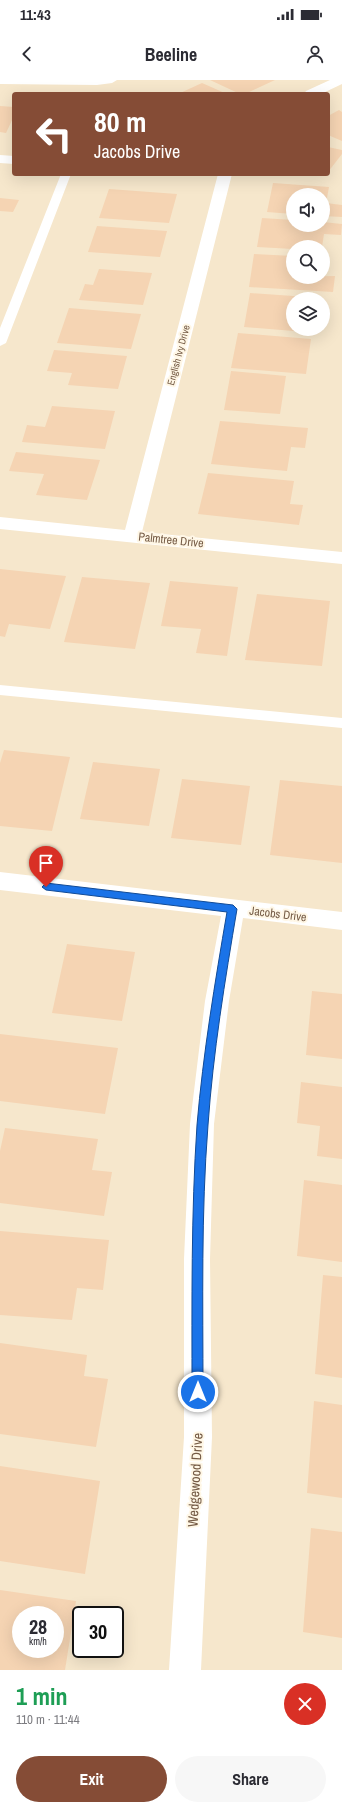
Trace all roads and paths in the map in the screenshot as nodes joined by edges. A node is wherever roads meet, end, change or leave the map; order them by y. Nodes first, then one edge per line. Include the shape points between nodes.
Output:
1 (0, 80) edge
2 (112, 80) edge
3 (340, 80) edge
4 (315, 92) edge
5 (0, 159) edge
6 (12, 160) edge
7 (65, 176) edge
8 (224, 176) edge
9 (0, 343) edge
10 (0, 523) edge
11 (132, 536) junction
12 (342, 558) edge
13 (0, 690) edge
14 (342, 723) edge
15 (0, 881) edge
16 (233, 909) junction
17 (342, 922) edge
18 (185, 1670) edge

1 - 2 lane
3 - 4 street
5 - 6 street
7 - 9 lane
8 - 11 street, English Ivy Drive
10 - 11 street, Palmtree Drive
11 - 12 street, Palmtree Drive
13 - 14 lane
15 - 16 street, Jacobs Drive
16 - 17 street, Jacobs Drive
16 - 18 street, Wedgewood Drive via 217,1001 202,1124 197,1259 198,1437

